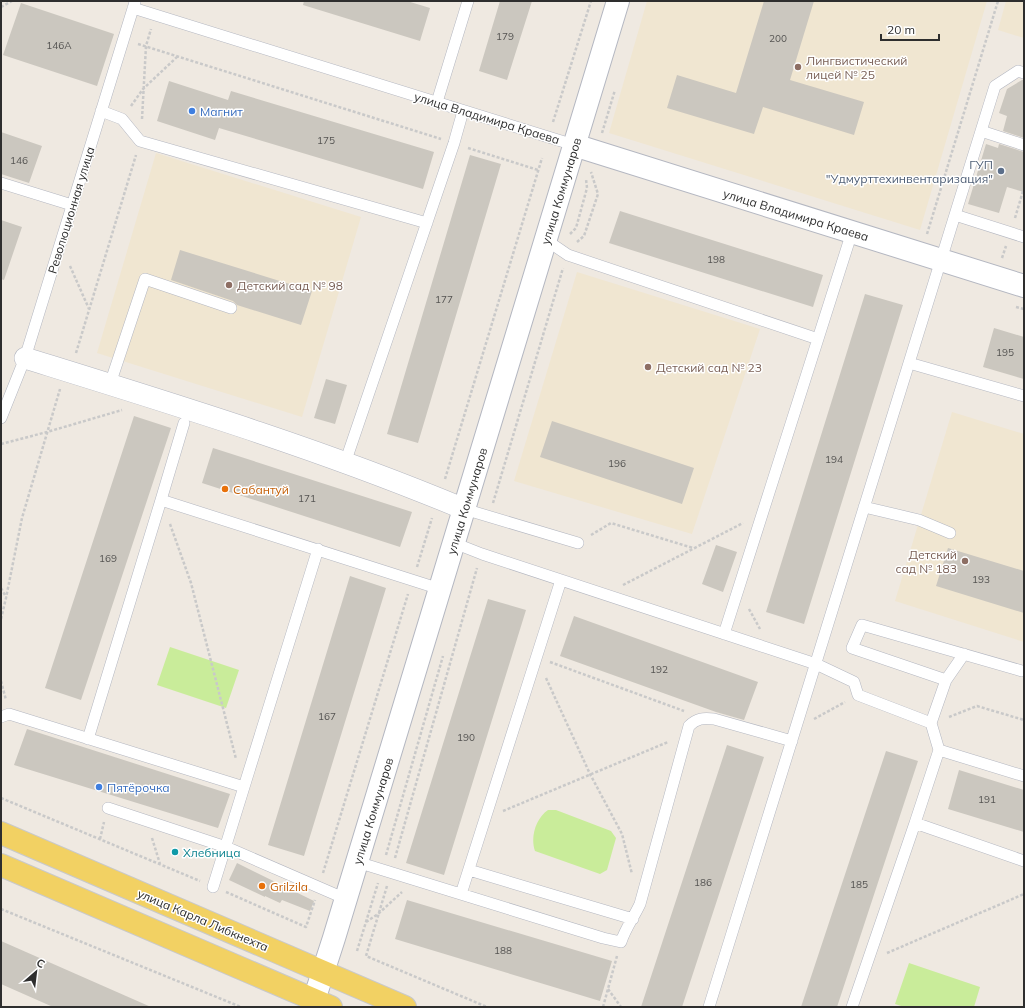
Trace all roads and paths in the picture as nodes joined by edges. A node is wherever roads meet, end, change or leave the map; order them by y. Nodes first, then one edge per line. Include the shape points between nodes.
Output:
1 (12, 1) edge
2 (468, 1) edge
3 (591, 1) edge
4 (618, 1) edge
5 (998, 1) edge
6 (134, 5) edge
7 (1, 7) edge
8 (124, 39) junction
9 (146, 46) junction
10 (178, 56) junction
11 (1024, 73) edge
12 (143, 89) junction
13 (437, 102) junction
14 (101, 111) junction
15 (463, 111) junction
16 (122, 119) junction
17 (554, 123) dead end
18 (981, 131) junction
19 (140, 141) junction
20 (454, 143) junction
21 (574, 145) junction
22 (1024, 145) edge
23 (542, 158) dead end
24 (538, 170) junction
25 (1, 183) edge
26 (72, 205) junction
27 (955, 215) junction
28 (427, 223) junction
29 (852, 232) junction
30 (1024, 237) edge
31 (546, 240) junction
32 (925, 240) dead end
33 (60, 244) junction
34 (941, 260) junction
35 (1024, 286) edge
36 (231, 308) dead end
37 (89, 309) junction
38 (818, 339) junction
39 (25, 358) junction
40 (909, 363) junction
41 (68, 371) junction
42 (110, 384) junction
43 (1024, 396) edge
44 (127, 408) dead end
45 (1, 418) edge
46 (184, 423) dead end
47 (47, 432) junction
48 (1, 444) edge
49 (345, 463) junction
50 (438, 498) junction
51 (161, 500) junction
52 (864, 507) junction
53 (464, 509) junction
54 (763, 512) junction
55 (950, 533) dead end
56 (454, 543) junction
57 (578, 543) joint
58 (693, 548) junction
59 (318, 549) junction
60 (413, 580) junction
61 (561, 580) junction
62 (1, 588) edge
63 (440, 589) junction
64 (738, 591) junction
65 (605, 594) junction
66 (6, 598) junction
67 (1, 618) edge
68 (724, 634) junction
69 (773, 650) junction
70 (964, 654) junction
71 (536, 657) junction
72 (816, 664) junction
73 (1022, 671) dead end
74 (946, 680) junction
75 (1, 681) edge
76 (858, 695) junction
77 (5, 716) edge
78 (702, 718) junction
79 (1024, 720) edge
80 (931, 723) junction
81 (796, 729) junction
82 (687, 734) junction
83 (88, 739) junction
84 (792, 741) junction
85 (939, 750) junction
86 (590, 774) junction
87 (1024, 776) edge
88 (244, 787) junction
89 (1, 793) edge
90 (1, 798) edge
91 (108, 808) dead end
92 (485, 818) junction
93 (147, 821) junction
94 (915, 823) junction
95 (1, 833) edge
96 (226, 847) junction
97 (1024, 861) edge
98 (357, 862) junction
99 (1, 864) edge
100 (160, 864) junction
101 (469, 870) junction
102 (414, 880) junction
103 (213, 887) junction
104 (319, 887) junction
105 (461, 894) junction
106 (1024, 894) edge
107 (346, 899) junction
108 (640, 904) junction
109 (1, 909) edge
110 (633, 918) junction
111 (366, 922) dead end
112 (621, 942) junction
113 (366, 956) dead end
114 (868, 961) junction
115 (324, 972) junction
116 (608, 989) junction
117 (319, 1005) edge
118 (241, 1007) edge
119 (406, 1007) edge
120 (487, 1007) edge
121 (602, 1007) edge
122 (621, 1007) edge
123 (710, 1007) edge
124 (852, 1007) edge

1 - 7 path
2 - 13 lane
3 - 17 path
4 - 21 street, улица Коммунаров
5 - 32 path
6 - 8 lane, Революционная улица
6 - 13 lane, улица Владимира Краева
8 - 9 path
8 - 14 lane, Революционная улица
9 - 10 path
9 - 12 path
10 - 12 path
10 - 20 path
11 - 18 lane via 1018,71 995,86
12 - 16 path
12 - 19 path
13 - 15 lane, улица Владимира Краева
14 - 16 lane
14 - 26 lane, Революционная улица
15 - 20 lane
15 - 21 lane, улица Владимира Краева
16 - 19 lane
18 - 22 lane
18 - 27 lane
19 - 28 lane
19 - 37 path
20 - 24 path
20 - 28 lane
21 - 29 street, улица Владимира Краева
21 - 31 street, улица Коммунаров
23 - 24 path
24 - 50 path
25 - 26 lane
26 - 33 lane, Революционная улица
27 - 30 lane
27 - 34 lane
28 - 49 lane
29 - 34 street, улица Владимира Краева
29 - 38 lane
31 - 38 lane via 568,254
31 - 53 street, улица Коммунаров
33 - 37 path
33 - 39 lane, Революционная улица
34 - 35 street, улица Владимира Краева
34 - 40 lane
36 - 42 lane via 145,279
37 - 41 path
38 - 54 lane
39 - 41 street
39 - 45 lane, Революционная улица
40 - 43 lane
40 - 52 lane
41 - 42 street
41 - 47 path
42 - 49 street via 188,408
44 - 47 path
46 - 51 lane
47 - 48 path
47 - 66 path via 22,518
49 - 50 street
50 - 53 street
50 - 60 path
51 - 59 lane
51 - 83 lane
51 - 88 path via 191,583
52 - 55 lane via 919,520
52 - 72 lane
53 - 56 street, улица Коммунаров
53 - 57 lane
54 - 58 path
54 - 64 lane
56 - 61 lane
56 - 63 street, улица Коммунаров
57 - 58 path via 611,522
58 - 65 path
59 - 60 lane
59 - 88 lane
60 - 63 lane
60 - 104 path
61 - 65 lane
61 - 71 lane
62 - 66 path
63 - 98 street, улица Коммунаров
64 - 68 lane
64 - 69 path
65 - 68 lane
66 - 67 path
68 - 69 lane
69 - 72 lane
70 - 73 lane
70 - 74 lane
70 - 74 lane via 862,625 852,648
71 - 78 path
71 - 86 path
71 - 92 lane
72 - 76 lane via 854,682
72 - 81 lane
74 - 80 lane
75 - 77 path
76 - 80 lane
76 - 81 path
77 - 83 lane
78 - 82 lane via 689,726
78 - 84 lane via 714,719
79 - 80 path via 977,706
80 - 85 lane
81 - 84 lane
82 - 86 path
82 - 108 lane
83 - 88 lane
84 - 123 lane
85 - 87 lane
85 - 94 lane
86 - 92 path
86 - 108 path via 622,834
88 - 96 lane
89 - 90 path
90 - 100 path
91 - 93 lane
92 - 101 lane
93 - 96 lane
93 - 100 path
94 - 97 lane
94 - 114 lane
95 - 115 main road, улица Карла Либкнехта
96 - 103 lane
96 - 104 lane
98 - 102 lane
98 - 107 street, улица Коммунаров
99 - 117 main road
100 - 103 path
101 - 105 lane
101 - 110 lane
102 - 105 lane
102 - 111 path
103 - 104 path via 306,927
104 - 107 lane
105 - 112 lane
106 - 114 path
107 - 115 street, улица Коммунаров
108 - 110 lane
109 - 118 path
110 - 112 lane
112 - 116 path
113 - 120 path
114 - 124 lane
115 - 117 street, улица Коммунаров
115 - 119 main road, улица Карла Либкнехта
116 - 121 path
116 - 122 path

